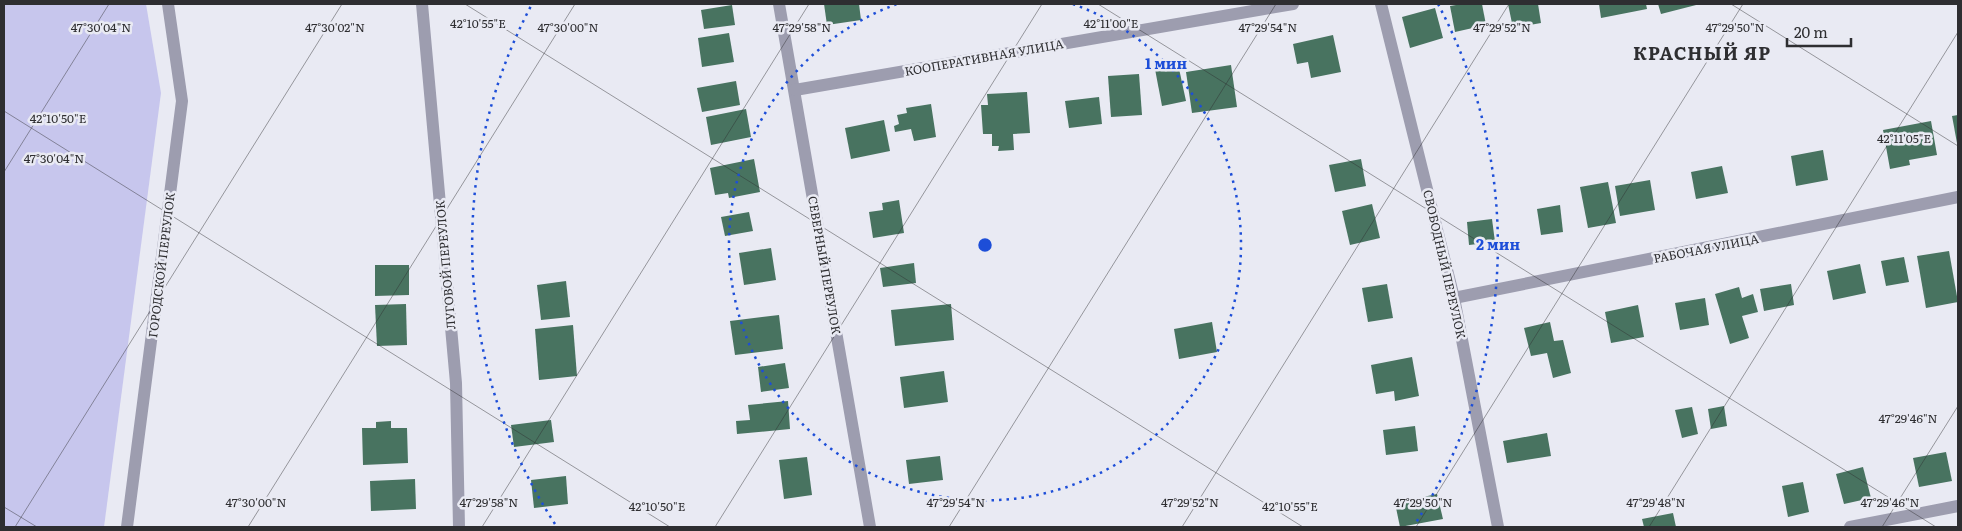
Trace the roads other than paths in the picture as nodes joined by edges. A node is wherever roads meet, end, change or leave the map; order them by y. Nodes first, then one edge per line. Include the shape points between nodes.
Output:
1 (168, 4) edge
2 (422, 4) edge
3 (779, 4) edge
4 (1293, 4) edge
5 (1381, 4) edge
6 (794, 90) junction
7 (1958, 197) edge
8 (1454, 298) junction
9 (1958, 506) edge
10 (127, 527) edge
11 (459, 527) edge
12 (870, 527) edge
13 (1498, 527) edge
14 (1850, 527) edge

1 - 10 street, ГОРОДСКОЙ ПЕРЕУЛОК via 182,101
2 - 11 street, ЛУГОВОЙ ПЕРЕУЛОК via 456,383
3 - 6 street, СЕВЕРНЫЙ ПЕРЕУЛОК
4 - 6 street, КООПЕРАТИВНАЯ УЛИЦА
5 - 8 street, СВОБОДНЫЙ ПЕРЕУЛОК
6 - 12 street, СЕВЕРНЫЙ ПЕРЕУЛОК
7 - 8 street, РАБОЧАЯ УЛИЦА
8 - 13 street, СВОБОДНЫЙ ПЕРЕУЛОК
9 - 14 street

